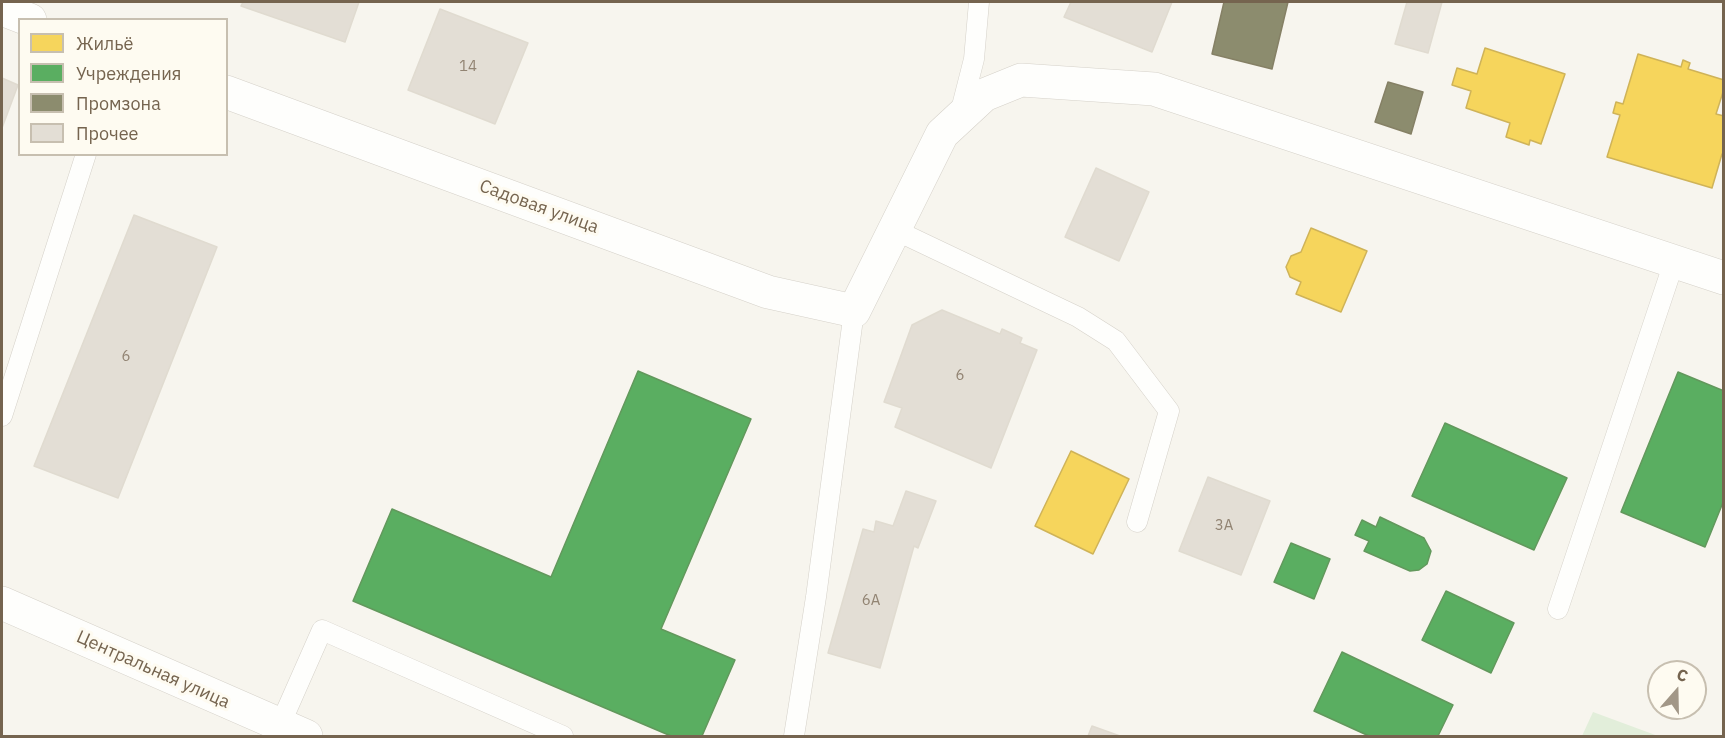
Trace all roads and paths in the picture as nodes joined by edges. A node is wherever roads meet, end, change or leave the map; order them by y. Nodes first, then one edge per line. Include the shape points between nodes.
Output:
1 (979, 2) edge
2 (2, 9) edge
3 (25, 18) edge
4 (228, 93) edge
5 (960, 117) junction
6 (85, 156) edge
7 (895, 230) junction
8 (1674, 262) junction
9 (1724, 278) edge
10 (854, 311) junction
11 (2, 416) edge
12 (1137, 522) dead end
13 (2, 603) edge
14 (1558, 609) dead end
15 (293, 731) edge
16 (563, 736) edge
17 (794, 736) edge

1 - 5 lane via 974,59
2 - 3 street
4 - 10 street, Садовая улица via 768,292
5 - 7 street via 942,134
5 - 8 street via 984,94 1021,80 1154,88
6 - 11 lane
7 - 10 street
7 - 12 lane via 1078,316 1116,341 1169,411
8 - 9 street
8 - 14 lane
10 - 17 lane
13 - 15 street, Центральная улица
15 - 16 lane via 322,630

